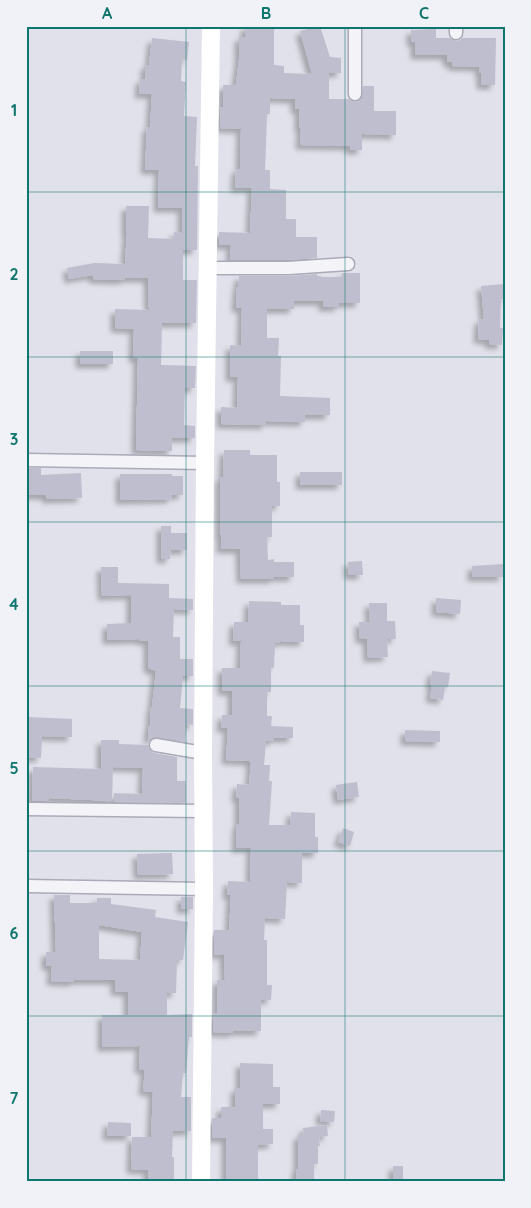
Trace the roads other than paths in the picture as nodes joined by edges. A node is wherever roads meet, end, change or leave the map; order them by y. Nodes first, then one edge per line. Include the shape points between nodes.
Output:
1 (211, 26) edge
2 (355, 26) edge
3 (355, 94) dead end
4 (348, 264) dead end
5 (207, 268) junction
6 (26, 460) edge
7 (205, 463) junction
8 (156, 746) dead end
9 (203, 753) junction
10 (26, 809) edge
11 (204, 810) junction
12 (26, 886) edge
13 (204, 889) junction
14 (200, 1182) edge

1 - 5 main road
2 - 3 street
4 - 5 street
5 - 7 main road
6 - 7 street
7 - 9 main road
8 - 9 street
9 - 11 main road
10 - 11 street
11 - 13 main road
12 - 13 street
13 - 14 main road

